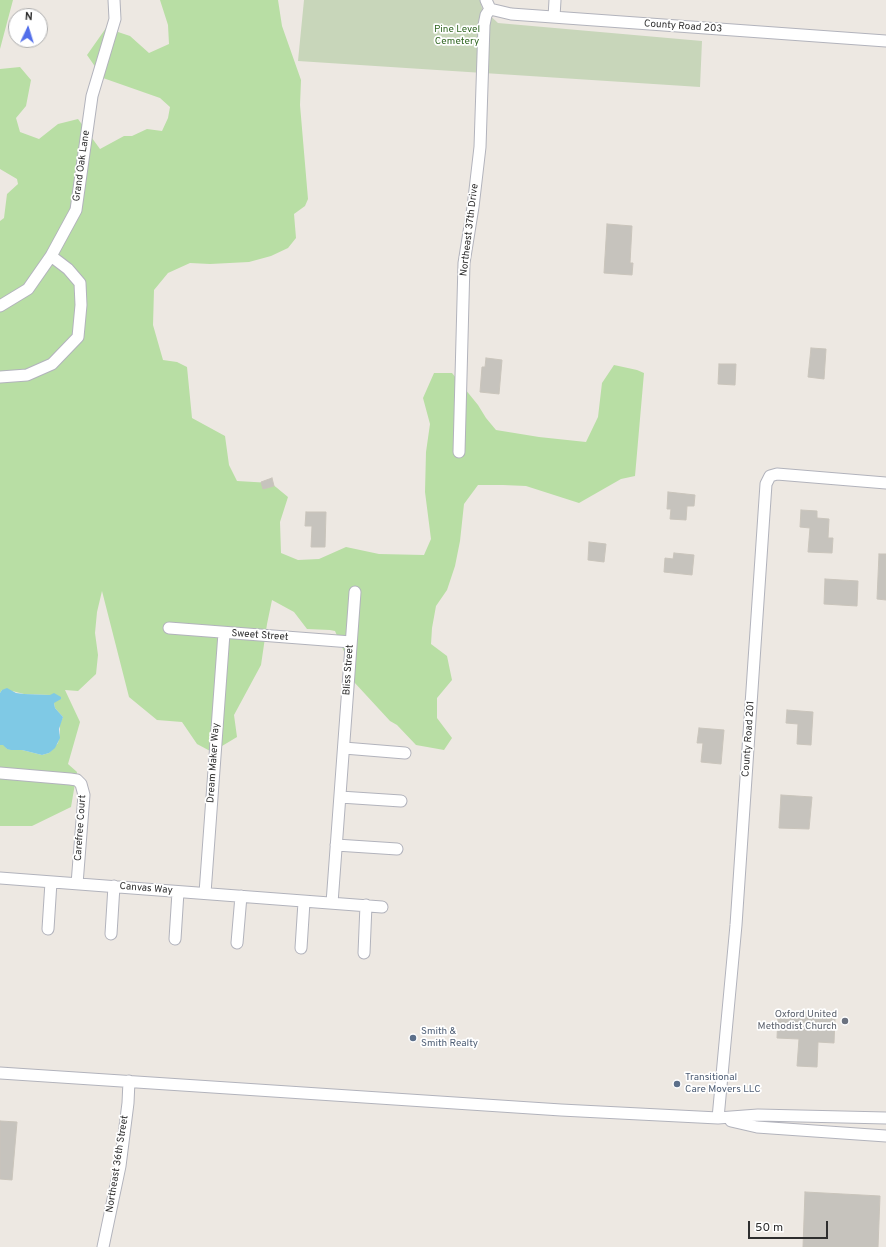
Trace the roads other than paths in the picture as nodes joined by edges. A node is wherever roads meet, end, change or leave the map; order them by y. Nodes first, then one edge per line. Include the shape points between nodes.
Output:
1 (114, 0) edge
2 (555, 0) edge
3 (488, 5) edge
4 (554, 17) junction
5 (886, 41) edge
6 (51, 256) junction
7 (0, 306) edge
8 (0, 377) edge
9 (459, 452) dead end
10 (886, 483) edge
11 (355, 592) dead end
12 (169, 628) dead end
13 (224, 633) junction
14 (351, 642) junction
15 (344, 748) junction
16 (405, 753) dead end
17 (0, 773) edge
18 (340, 797) junction
19 (401, 801) dead end
20 (336, 845) junction
21 (397, 849) dead end
22 (0, 878) edge
23 (51, 882) junction
24 (77, 884) junction
25 (114, 886) junction
26 (178, 892) junction
27 (205, 894) junction
28 (241, 896) junction
29 (304, 902) junction
30 (332, 903) junction
31 (366, 906) junction
32 (382, 907) dead end
33 (48, 929) dead end
34 (111, 934) dead end
35 (175, 939) dead end
36 (237, 943) dead end
37 (301, 948) dead end
38 (364, 953) dead end
39 (0, 1073) edge
40 (129, 1081) junction
41 (718, 1118) junction
42 (886, 1118) edge
43 (886, 1136) edge
44 (104, 1247) edge

1 - 6 street, Grand Oak Lane via 115,19 92,96 76,210
2 - 4 street
3 - 4 street, County Road 203 via 511,14
3 - 9 street, Northeast 37th Drive via 484,22 480,148 464,263
4 - 5 street, County Road 203
6 - 7 street, Grand Oak Lane via 28,289
6 - 8 street via 68,269 80,283 78,336 52,364 27,375
10 - 41 street, County Road 201 via 777,474 770,476 766,484 736,925
11 - 14 street, Bliss Street
12 - 13 street, Sweet Street
13 - 14 street, Sweet Street
13 - 27 street, Dream Maker Way
14 - 15 street, Bliss Street
15 - 16 street
15 - 18 street, Bliss Street
17 - 24 street, Carefree Court via 70,779 81,784 84,794
18 - 19 street
18 - 20 street, Bliss Street
20 - 21 street
20 - 30 street, Bliss Street
22 - 23 street, Canvas Way
23 - 24 street, Canvas Way
23 - 33 street
24 - 25 street, Canvas Way
25 - 26 street, Canvas Way
25 - 34 street, Canvas Way
26 - 27 street, Canvas Way
26 - 35 street, Canvas Way
27 - 28 street, Canvas Way
28 - 29 street, Canvas Way
28 - 36 street
29 - 30 street, Canvas Way
29 - 37 street
30 - 31 street, Canvas Way
31 - 32 street, Canvas Way
31 - 38 street
39 - 40 street
40 - 41 street
40 - 44 street, Northeast 36th Street via 120,1166
41 - 42 street via 758,1115
41 - 43 street via 758,1127

